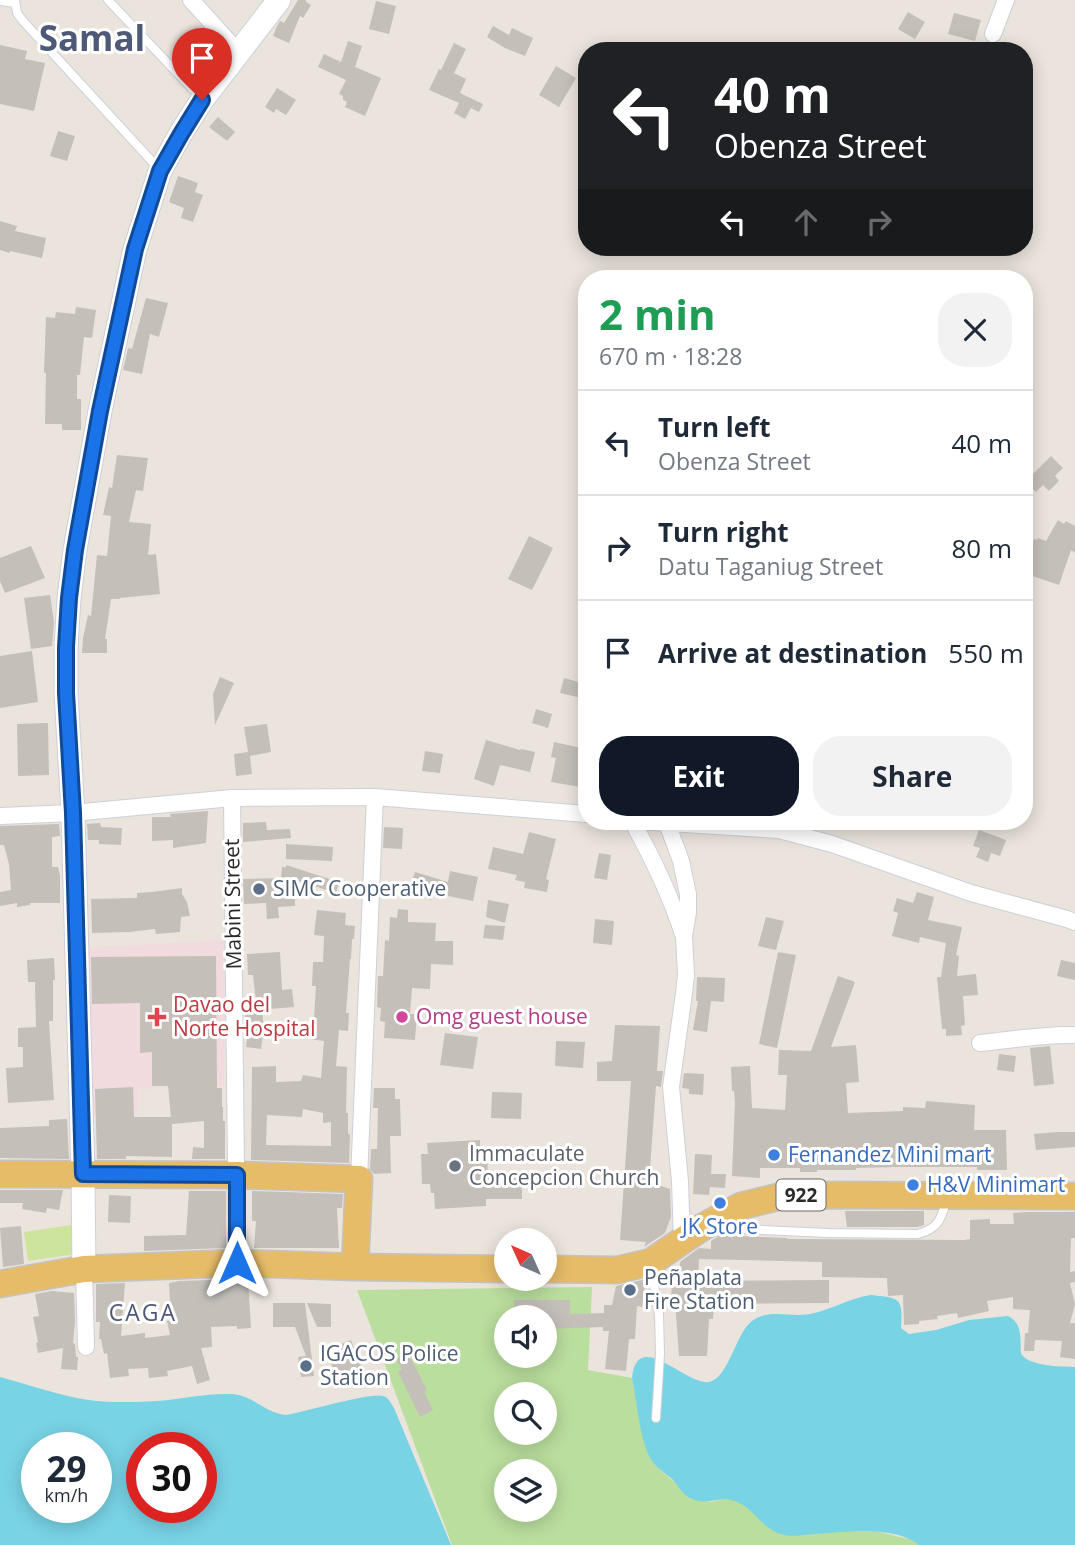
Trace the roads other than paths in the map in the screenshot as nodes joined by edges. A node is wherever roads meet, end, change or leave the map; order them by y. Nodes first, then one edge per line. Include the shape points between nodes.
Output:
1 (108, 0) edge
2 (191, 0) edge
3 (279, 0) edge
4 (1006, 0) edge
5 (0, 1) edge
6 (15, 2) edge
7 (993, 34) dead end
8 (238, 52) junction
9 (202, 100) junction
10 (160, 171) junction
11 (374, 797) junction
12 (232, 798) junction
13 (73, 813) junction
14 (578, 813) edge
15 (0, 816) edge
16 (637, 830) edge
17 (670, 830) edge
18 (779, 830) edge
19 (1075, 922) edge
20 (684, 936) junction
21 (1075, 1035) edge
22 (980, 1043) dead end
23 (0, 1174) edge
24 (83, 1174) junction
25 (237, 1175) junction
26 (359, 1179) junction
27 (948, 1195) junction
28 (1075, 1196) edge
29 (692, 1234) junction
30 (651, 1262) junction
31 (237, 1263) junction
32 (355, 1267) junction
33 (84, 1269) junction
34 (494, 1269) edge
35 (557, 1269) edge
36 (0, 1284) edge
37 (86, 1347) dead end
38 (656, 1418) dead end

1 - 9 lane
2 - 8 street
3 - 8 main road
4 - 7 street
5 - 6 lane
6 - 10 lane via 23,21
8 - 9 main road
9 - 10 main road
10 - 13 main road via 132,260 72,574 66,693
11 - 12 street
11 - 14 street
11 - 26 street
12 - 13 street
12 - 25 street, Mabini Street
13 - 15 street
13 - 24 main road
16 - 20 street
17 - 20 street via 688,894
18 - 19 street
20 - 29 street via 686,975 671,1087 680,1181
21 - 22 street
23 - 24 main road
24 - 25 main road
24 - 33 main road
25 - 26 main road
25 - 31 street, Mabini Street
26 - 32 main road
27 - 28 main road, 922
27 - 29 main road, 922 via 786,1195 741,1206
27 - 29 lane via 939,1222 918,1234
29 - 30 main road, 922
30 - 35 main road, 922 via 617,1270
30 - 38 lane via 659,1315
31 - 32 main road
31 - 33 main road
32 - 34 main road
33 - 36 main road
33 - 37 street

